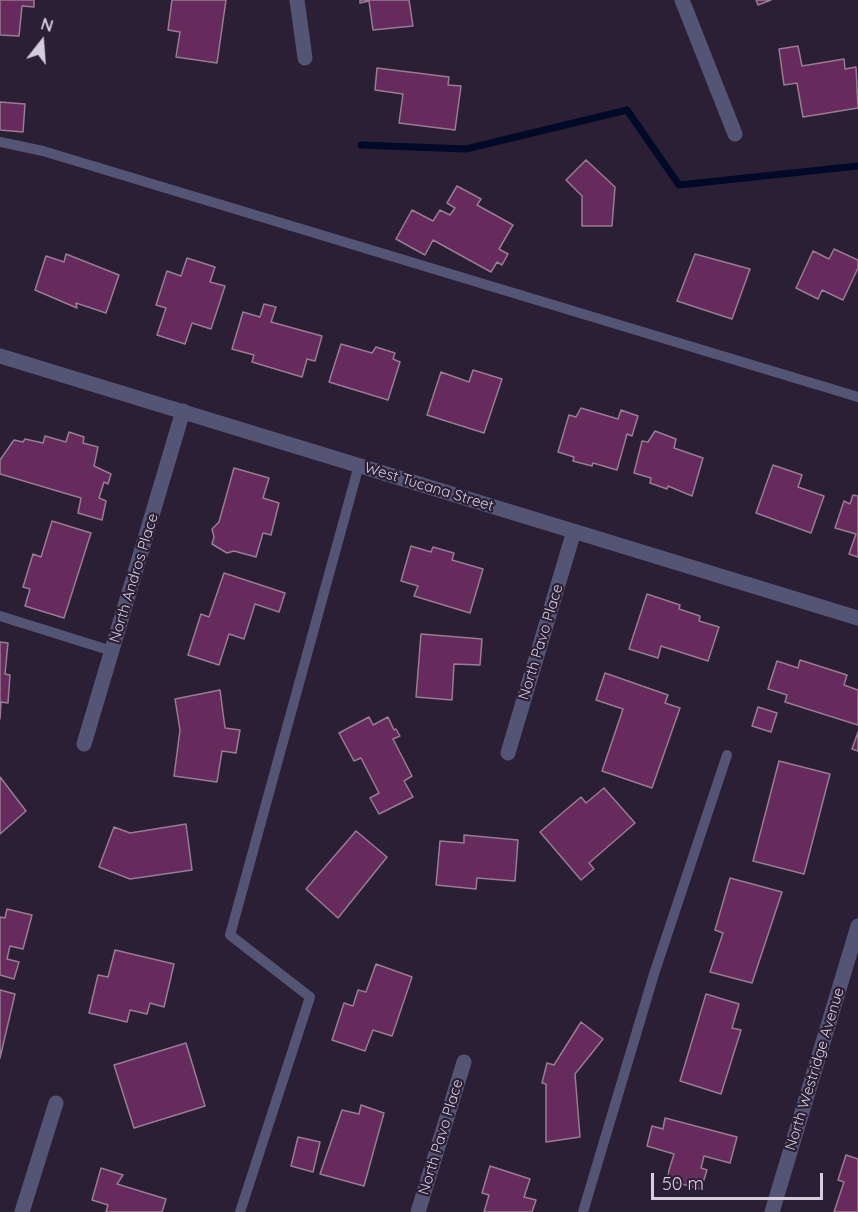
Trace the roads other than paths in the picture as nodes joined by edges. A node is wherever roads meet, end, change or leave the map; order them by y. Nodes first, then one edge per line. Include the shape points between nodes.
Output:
1 (297, 0) edge
2 (682, 0) edge
3 (305, 58) dead end
4 (735, 134) dead end
5 (0, 142) edge
6 (0, 356) edge
7 (858, 397) edge
8 (183, 411) junction
9 (358, 465) junction
10 (574, 531) junction
11 (0, 615) edge
12 (858, 618) edge
13 (112, 651) junction
14 (84, 744) dead end
15 (508, 753) dead end
16 (728, 755) dead end
17 (858, 926) edge
18 (464, 1062) dead end
19 (56, 1103) dead end
20 (22, 1212) edge
21 (240, 1212) edge
22 (418, 1212) edge
23 (583, 1212) edge
24 (772, 1212) edge

1 - 3 street
2 - 4 street
5 - 7 lane via 43,151
6 - 8 street, West Tucana Street
8 - 9 street, West Tucana Street
8 - 13 street, North Andros Place
9 - 10 street, West Tucana Street
9 - 21 lane via 230,935 310,998
10 - 12 street, West Tucana Street
10 - 15 street, North Pavo Place
11 - 13 lane
13 - 14 street, North Andros Place
16 - 23 lane via 654,974
17 - 24 street, North Westridge Avenue
18 - 22 street, North Pavo Place
19 - 20 street

